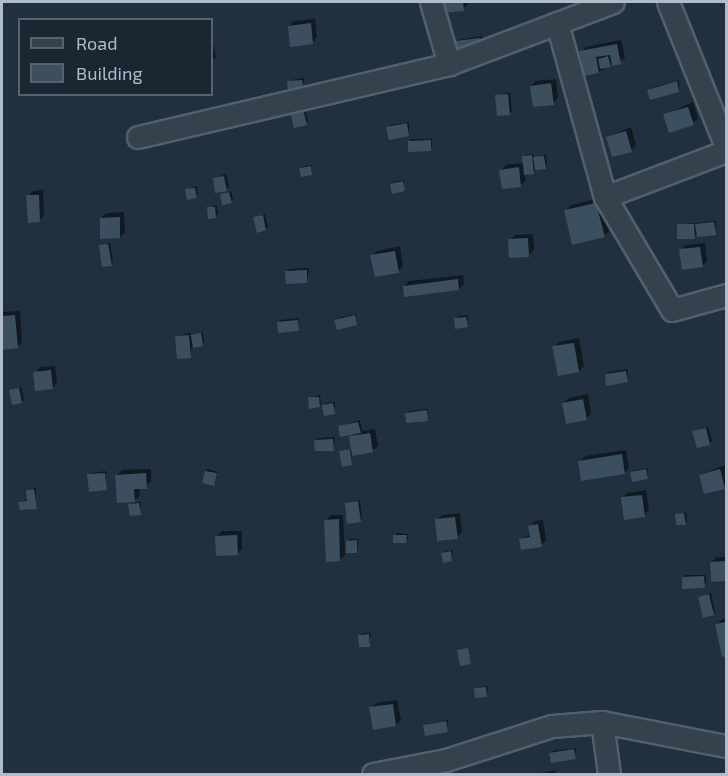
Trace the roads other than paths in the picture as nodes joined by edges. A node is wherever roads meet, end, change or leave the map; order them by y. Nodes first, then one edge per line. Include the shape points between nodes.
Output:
1 (431, 2) edge
2 (613, 2) edge
3 (668, 2) edge
4 (557, 23) junction
5 (448, 64) junction
6 (721, 118) edge
7 (138, 137) dead end
8 (726, 148) edge
9 (605, 197) junction
10 (726, 295) edge
11 (602, 722) junction
12 (726, 746) edge
13 (446, 767) edge
14 (373, 774) edge
15 (609, 774) edge

1 - 5 street
2 - 4 street
3 - 6 street
4 - 5 street
4 - 9 street
5 - 7 street
6 - 8 street
8 - 9 street
9 - 10 street via 672,310
11 - 12 street
11 - 13 street via 552,726
11 - 15 street
13 - 14 street

